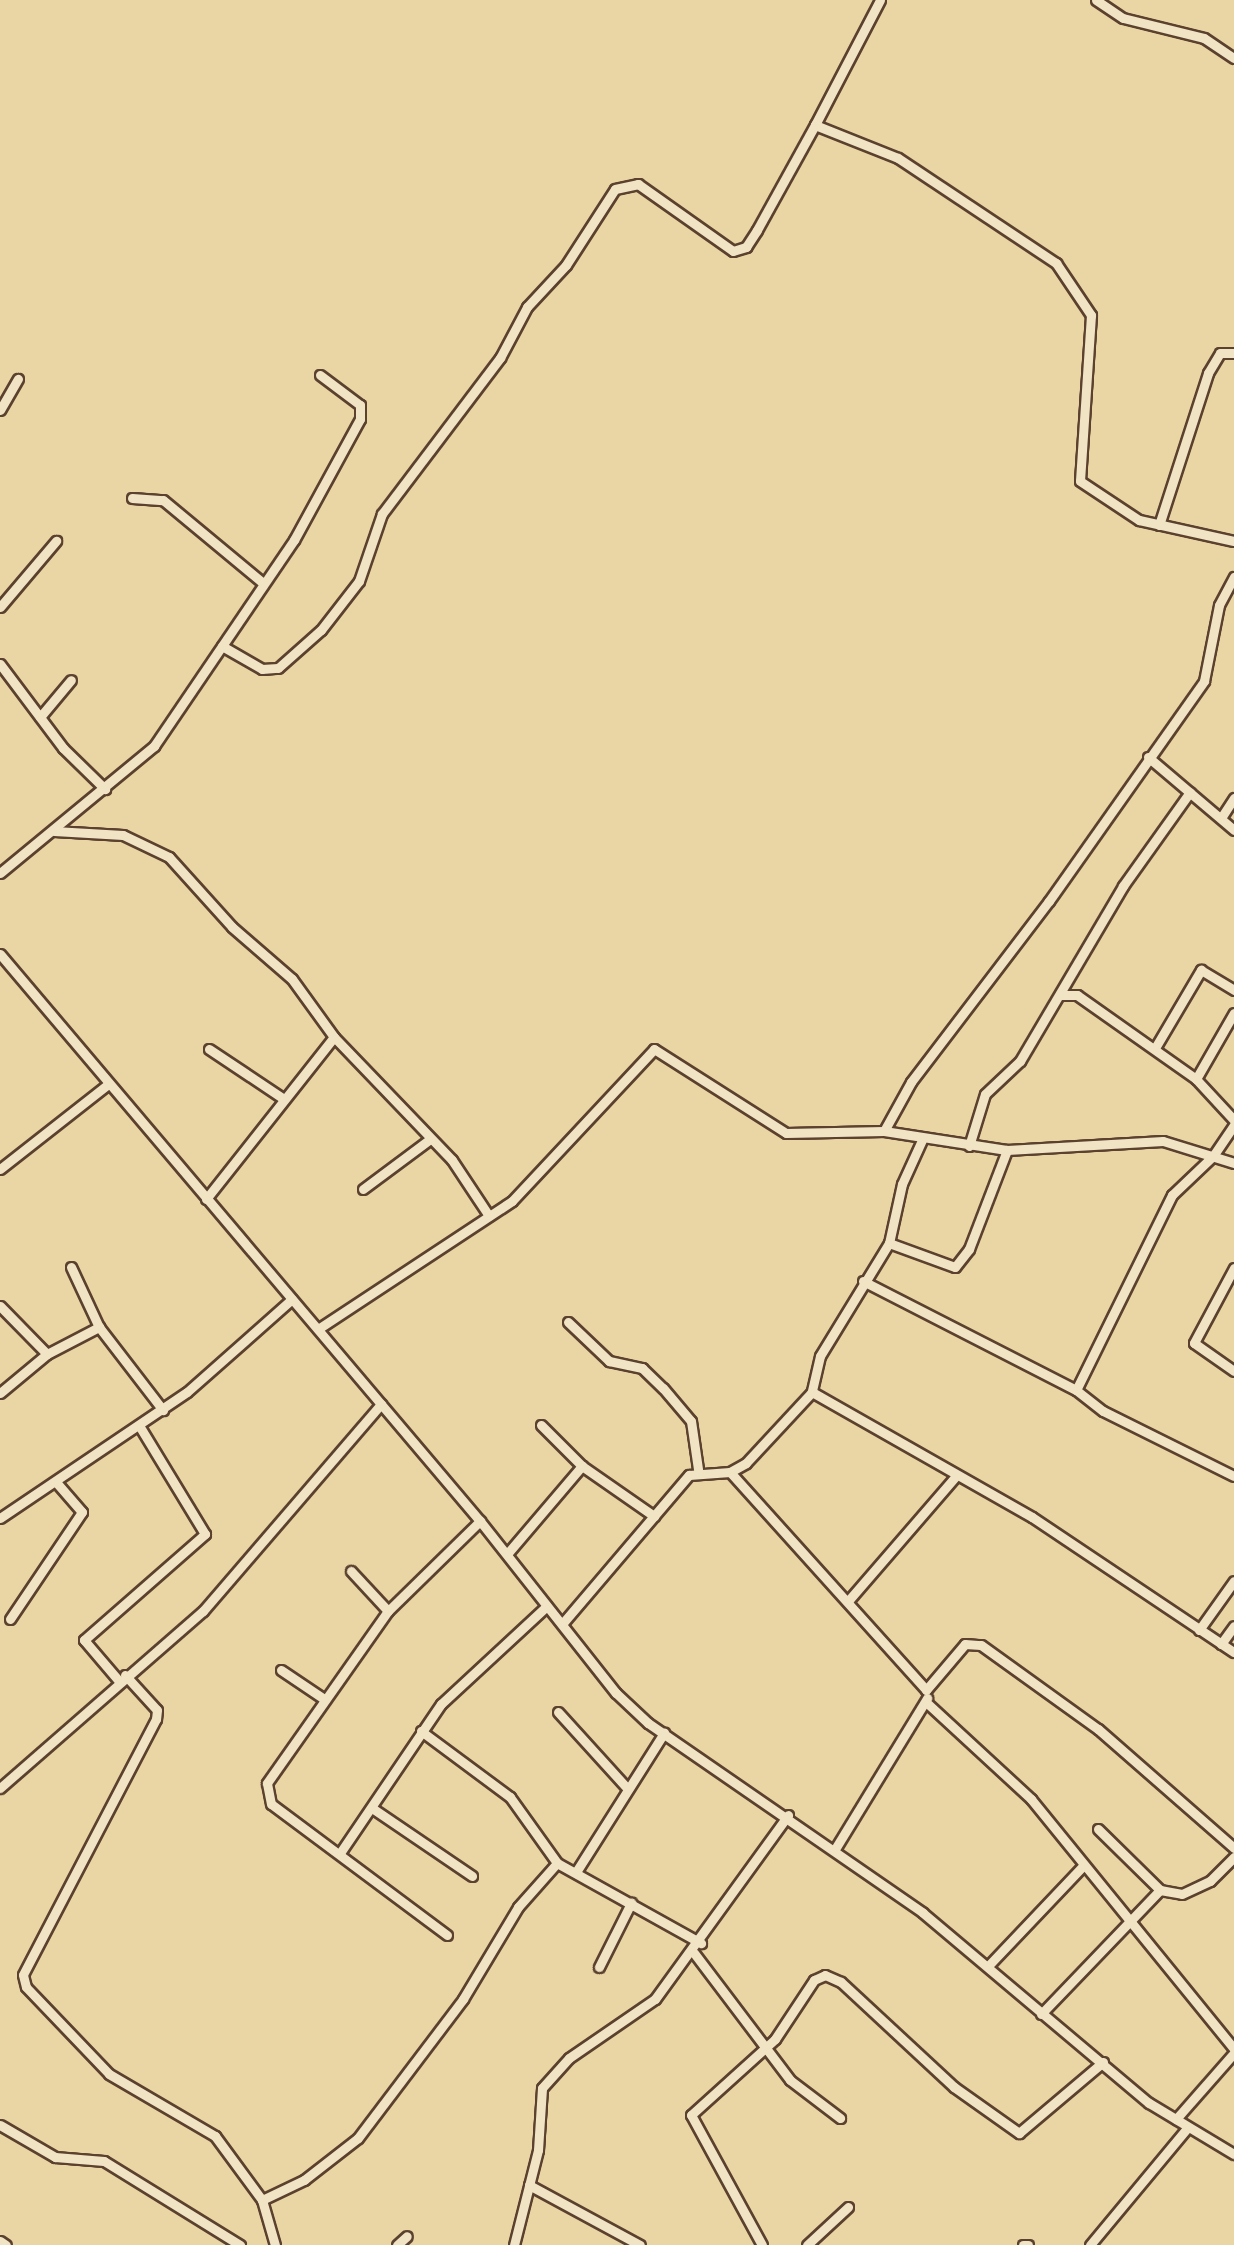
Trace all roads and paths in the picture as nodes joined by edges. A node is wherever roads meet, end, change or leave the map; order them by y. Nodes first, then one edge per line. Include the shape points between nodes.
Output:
1 (880, 0) edge
2 (1096, 0) edge
3 (1234, 58) edge
4 (815, 124) junction
5 (1234, 353) edge
6 (320, 375) dead end
7 (18, 379) dead end
8 (0, 410) edge
9 (132, 498) dead end
10 (1159, 525) junction
11 (56, 541) dead end
12 (1234, 541) edge
13 (1234, 577) edge
14 (263, 583) junction
15 (0, 607) edge
16 (222, 646) junction
17 (0, 664) edge
18 (71, 680) dead end
19 (40, 716) junction
20 (1148, 757) junction
21 (105, 788) junction
22 (1190, 792) junction
23 (1234, 798) edge
24 (1220, 818) junction
25 (1234, 830) edge
26 (54, 831) junction
27 (0, 873) edge
28 (0, 954) edge
29 (1234, 990) edge
30 (1060, 995) junction
31 (1234, 1013) edge
32 (334, 1038) junction
33 (1155, 1048) junction
34 (208, 1050) dead end
35 (1196, 1079) junction
36 (107, 1086) junction
37 (284, 1099) junction
38 (1234, 1122) edge
39 (884, 1132) junction
40 (430, 1139) junction
41 (922, 1140) junction
42 (969, 1146) junction
43 (1008, 1150) junction
44 (1214, 1156) junction
45 (1234, 1163) edge
46 (0, 1168) edge
47 (363, 1189) dead end
48 (206, 1200) junction
49 (489, 1216) junction
50 (889, 1244) junction
51 (71, 1267) dead end
52 (1234, 1268) edge
53 (863, 1281) junction
54 (292, 1299) junction
55 (0, 1306) edge
56 (568, 1322) dead end
57 (99, 1327) junction
58 (318, 1330) junction
59 (47, 1354) junction
60 (1234, 1370) edge
61 (1076, 1390) junction
62 (812, 1392) junction
63 (0, 1394) edge
64 (381, 1404) junction
65 (163, 1410) junction
66 (541, 1425) dead end
67 (140, 1427) junction
68 (582, 1466) junction
69 (698, 1469) junction
70 (730, 1472) junction
71 (1234, 1476) edge
72 (955, 1477) junction
73 (56, 1482) junction
74 (654, 1516) junction
75 (0, 1518) edge
76 (480, 1521) junction
77 (506, 1554) junction
78 (351, 1572) dead end
79 (1234, 1581) edge
80 (848, 1600) junction
81 (547, 1606) junction
82 (388, 1611) junction
83 (10, 1618) dead end
84 (562, 1624) junction
85 (1234, 1626) edge
86 (1200, 1630) junction
87 (1221, 1644) junction
88 (1234, 1652) edge
89 (281, 1670) dead end
90 (122, 1678) junction
91 (926, 1690) junction
92 (324, 1698) junction
93 (927, 1702) junction
94 (558, 1712) dead end
95 (421, 1732) junction
96 (664, 1732) junction
97 (626, 1786) junction
98 (0, 1788) edge
99 (372, 1808) junction
100 (788, 1816) junction
101 (1098, 1828) dead end
102 (1234, 1848) edge
103 (836, 1849) junction
104 (340, 1853) junction
105 (1234, 1857) edge
106 (557, 1863) junction
107 (1083, 1866) junction
108 (576, 1872) junction
109 (472, 1876) dead end
110 (1160, 1890) junction
111 (630, 1903) junction
112 (1128, 1920) junction
113 (447, 1935) dead end
114 (701, 1943) junction
115 (694, 1954) junction
116 (988, 1966) junction
117 (599, 1967) dead end
118 (1041, 2014) junction
119 (765, 2049) junction
120 (1234, 2051) edge
121 (1102, 2062) junction
122 (840, 2118) dead end
123 (1176, 2119) junction
124 (1, 2127) edge
125 (1188, 2128) junction
126 (1234, 2154) edge
127 (529, 2184) junction
128 (262, 2200) junction
129 (848, 2207) dead end
130 (407, 2236) dead end
131 (760, 2244) edge
132 (240, 2245) edge
133 (275, 2245) edge
134 (397, 2245) edge
135 (514, 2245) edge
136 (640, 2245) edge
137 (807, 2245) edge
138 (1090, 2245) edge

1 - 4 street
2 - 3 street via 1123,18 1204,38
4 - 10 street via 898,158 1056,263 1090,315 1080,481 1139,520
4 - 16 street via 757,230 746,247 734,251 638,184 615,189 566,264 527,308 500,358 382,514 359,581 321,630 278,668 262,669
5 - 10 street via 1220,352 1208,373
6 - 14 street via 360,405 360,418
7 - 8 street
9 - 14 street via 162,500
10 - 12 street
11 - 15 street
13 - 20 street via 1219,605 1204,680
14 - 16 street
16 - 21 street via 154,746
17 - 19 street
18 - 19 street
19 - 21 street
20 - 22 street
20 - 39 street via 911,1082
21 - 26 street
22 - 24 street
22 - 30 street via 1123,886
23 - 24 street
24 - 25 street
26 - 27 street
26 - 32 street via 122,835 170,857 232,927 292,979
28 - 36 street
29 - 33 street via 1201,970
30 - 33 street via 1077,995
30 - 42 street via 1020,1061 985,1094
31 - 35 street
32 - 37 street
32 - 40 street
33 - 35 street
34 - 37 street
35 - 38 street
36 - 46 street
36 - 48 street
37 - 48 street
38 - 44 street
39 - 41 street
39 - 49 street via 786,1133 654,1049 571,1146
40 - 47 street
40 - 49 street via 475,1188
41 - 42 street
41 - 50 street via 902,1184
42 - 43 street
43 - 44 street via 1163,1142
43 - 50 street via 956,1267
44 - 45 street
44 - 61 street via 1172,1195
48 - 54 street
49 - 58 street
50 - 53 street
51 - 57 street
52 - 60 street via 1194,1343
53 - 61 street
53 - 62 street via 820,1356
54 - 58 street
54 - 65 street
55 - 59 street
56 - 69 street via 609,1361 642,1368 663,1388 691,1421
57 - 59 street
57 - 65 street
58 - 64 street
59 - 63 street
61 - 71 street via 1103,1411
62 - 70 street
62 - 72 street
64 - 76 street
64 - 90 street via 203,1610
65 - 67 street
66 - 68 street
67 - 73 street
67 - 90 street via 205,1534 84,1640
68 - 74 street
68 - 77 street
69 - 70 street
69 - 74 street
70 - 80 street via 787,1542
72 - 80 street
72 - 86 street via 1032,1517
73 - 75 street
73 - 83 street via 82,1512
74 - 84 street
76 - 77 street
76 - 82 street
77 - 81 street
78 - 82 street
79 - 86 street
80 - 91 street
81 - 84 street
81 - 95 street via 472,1670
82 - 92 street
84 - 96 street via 616,1693
85 - 87 street
86 - 87 street
87 - 88 street
89 - 92 street
90 - 98 street
90 - 128 street via 157,1710 156,1720 22,1975 109,2074 215,2136
91 - 93 street
91 - 102 street via 965,1644 981,1645 1098,1728
92 - 104 street via 267,1784 266,1796
93 - 103 street
93 - 107 street via 1031,1799
94 - 97 street
95 - 99 street
95 - 106 street via 510,1797
96 - 97 street
96 - 100 street
97 - 108 street via 596,1848
99 - 104 street
99 - 109 street
100 - 103 street
100 - 114 street
101 - 110 street
103 - 116 street
104 - 113 street
105 - 110 street via 1210,1881 1182,1894
106 - 108 street
106 - 128 street via 518,1907 464,1998 358,2138 304,2180
107 - 112 street
107 - 116 street
108 - 111 street
110 - 112 street
111 - 114 street
111 - 117 street
112 - 118 street
112 - 120 street
114 - 115 street
115 - 119 street
115 - 127 street via 656,1999 568,2058 542,2088
116 - 118 street
118 - 121 street
119 - 121 street via 807,1988 825,1976 858,1996 954,2087 1019,2133
119 - 122 street via 799,2090
119 - 131 street via 731,2072 691,2115
120 - 123 street
121 - 123 street
123 - 125 street
124 - 132 street via 55,2158 104,2161
125 - 126 street
125 - 138 street
127 - 135 street
127 - 136 street
128 - 133 street
129 - 137 street
130 - 134 street

